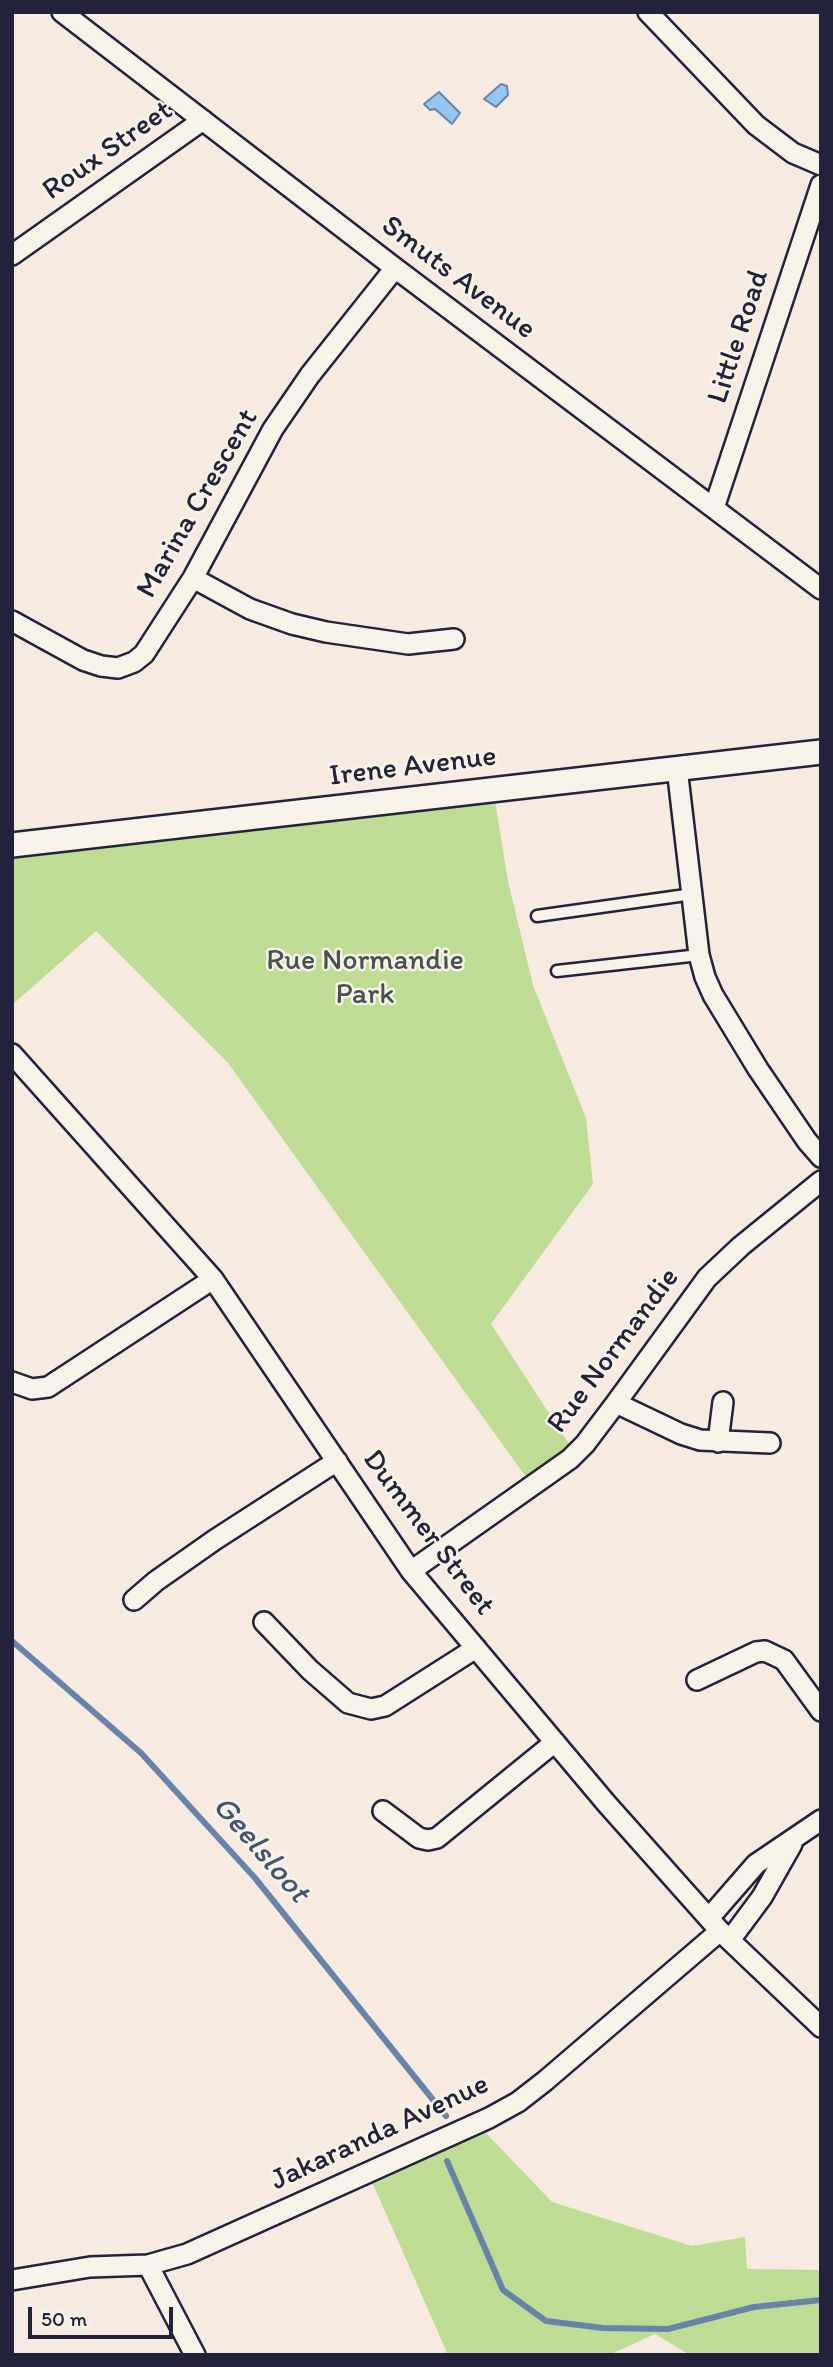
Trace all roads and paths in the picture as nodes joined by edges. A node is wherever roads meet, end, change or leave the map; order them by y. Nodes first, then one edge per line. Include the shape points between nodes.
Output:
1 (62, 12) edge
2 (648, 12) edge
3 (667, 22) edge
4 (203, 120) junction
5 (821, 165) edge
6 (821, 185) edge
7 (12, 255) edge
8 (395, 268) junction
9 (714, 508) junction
10 (193, 578) junction
11 (821, 589) edge
12 (12, 621) edge
13 (454, 639) dead end
14 (821, 752) edge
15 (677, 768) junction
16 (12, 845) edge
17 (693, 894) junction
18 (537, 916) dead end
19 (699, 955) junction
20 (557, 971) dead end
21 (12, 1054) edge
22 (821, 1157) edge
23 (821, 1181) edge
24 (213, 1279) junction
25 (12, 1382) edge
26 (723, 1402) dead end
27 (616, 1403) junction
28 (718, 1442) junction
29 (770, 1443) dead end
30 (337, 1461) junction
31 (411, 1571) junction
32 (134, 1600) dead end
33 (264, 1622) dead end
34 (476, 1648) junction
35 (697, 1679) dead end
36 (821, 1711) edge
37 (555, 1742) junction
38 (383, 1811) dead end
39 (821, 1820) edge
40 (794, 1840) junction
41 (720, 1930) junction
42 (821, 2027) edge
43 (148, 2265) junction
44 (12, 2280) edge
45 (195, 2355) edge

1 - 4 street, Smuts Avenue
2 - 3 street
3 - 5 street via 755,125 793,153
4 - 7 street, Roux Street
4 - 8 street, Smuts Avenue
6 - 9 street, Little Road
8 - 9 street, Smuts Avenue
8 - 10 street, Marina Crescent via 273,429
9 - 11 street, Smuts Avenue
10 - 12 street, Marina Crescent via 144,654 118,668 83,660
10 - 13 street via 250,609 326,632 408,644
14 - 15 street, Irene Avenue
15 - 16 street, Irene Avenue
15 - 17 street
17 - 18 lane
17 - 19 street
19 - 20 lane
19 - 22 street via 713,995 758,1069
21 - 24 street, Dummer Street
23 - 27 street, Rue Normandie via 707,1278
24 - 25 street via 48,1387 32,1389
24 - 30 street, Dummer Street
26 - 28 street
27 - 28 street via 681,1434
27 - 31 street, Rue Normandie via 569,1459
28 - 29 street
30 - 31 street, Dummer Street
30 - 32 street via 216,1539
31 - 34 street, Dummer Street
33 - 34 street via 348,1703 371,1709 385,1706
34 - 37 street, Dummer Street
35 - 36 street via 756,1652 775,1654
37 - 38 street via 437,1838 419,1838
37 - 41 street, Dummer Street
39 - 40 street
40 - 41 street via 762,1897
40 - 41 street via 756,1864
41 - 42 street, Dummer Street
41 - 43 street, Jakaranda Avenue via 518,2102 187,2254
43 - 44 street, Jakaranda Avenue via 90,2267
43 - 45 street

